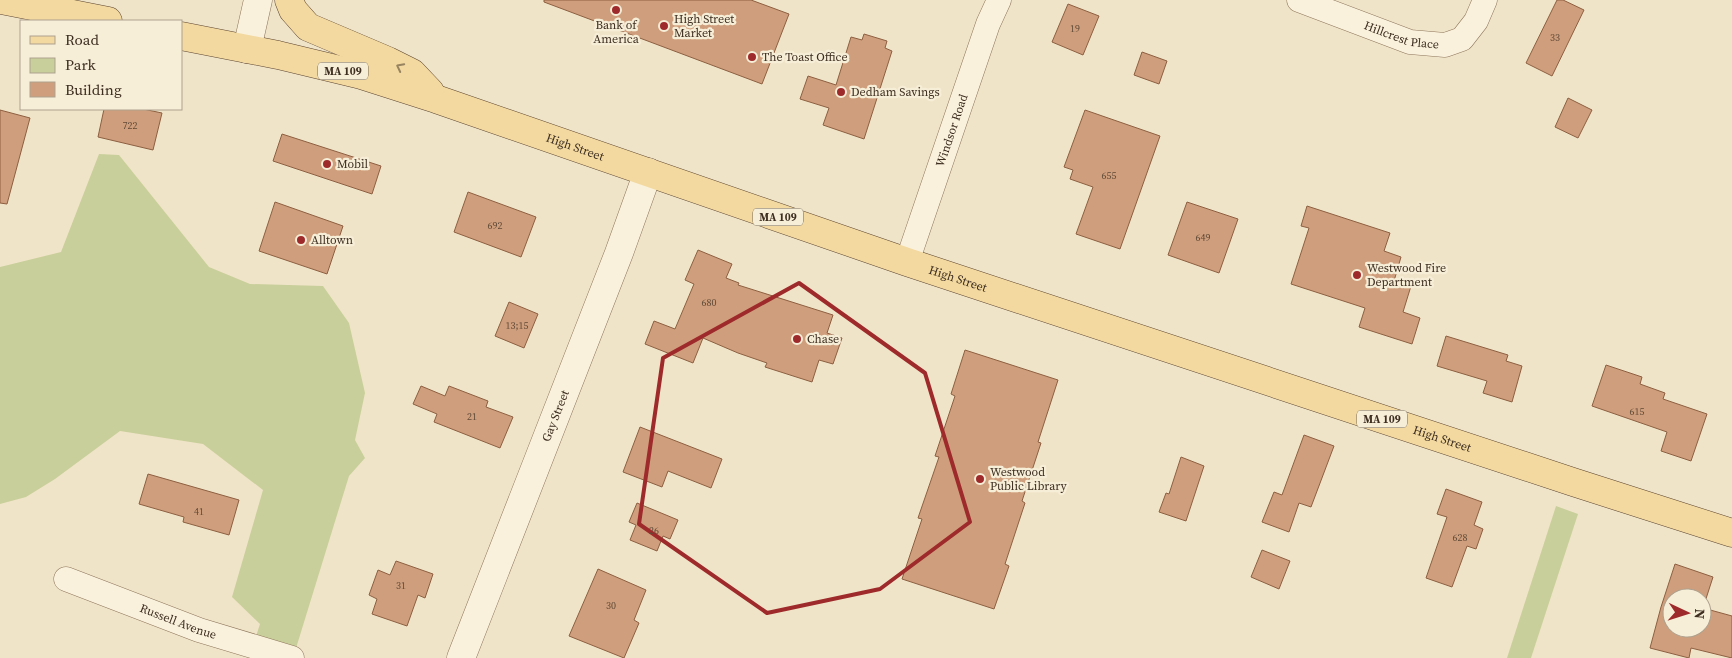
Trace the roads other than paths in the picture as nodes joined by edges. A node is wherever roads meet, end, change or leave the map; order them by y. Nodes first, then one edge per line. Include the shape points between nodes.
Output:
1 (2, 0) edge
2 (258, 0) edge
3 (289, 0) edge
4 (999, 0) edge
5 (1299, 0) edge
6 (1485, 0) edge
7 (103, 20) edge
8 (182, 36) edge
9 (247, 49) junction
10 (436, 99) junction
11 (648, 172) junction
12 (907, 262) junction
13 (1732, 533) edge
14 (66, 579) dead end
15 (292, 658) edge
16 (460, 658) edge

1 - 7 main road
2 - 9 street
10 -> 3 main road via 412,73 308,27
4 - 12 street, Windsor Road
5 - 6 street, Hillcrest Place via 1410,42 1445,44 1462,39 1476,21
8 - 9 main road, High Street / MA 109
9 - 10 main road, High Street / MA 109 via 361,75
10 - 11 main road, High Street / MA 109
11 - 12 main road, High Street / MA 109
11 - 16 street, Gay Street
12 - 13 main road, High Street / MA 109
14 - 15 street, Russell Avenue via 199,630

